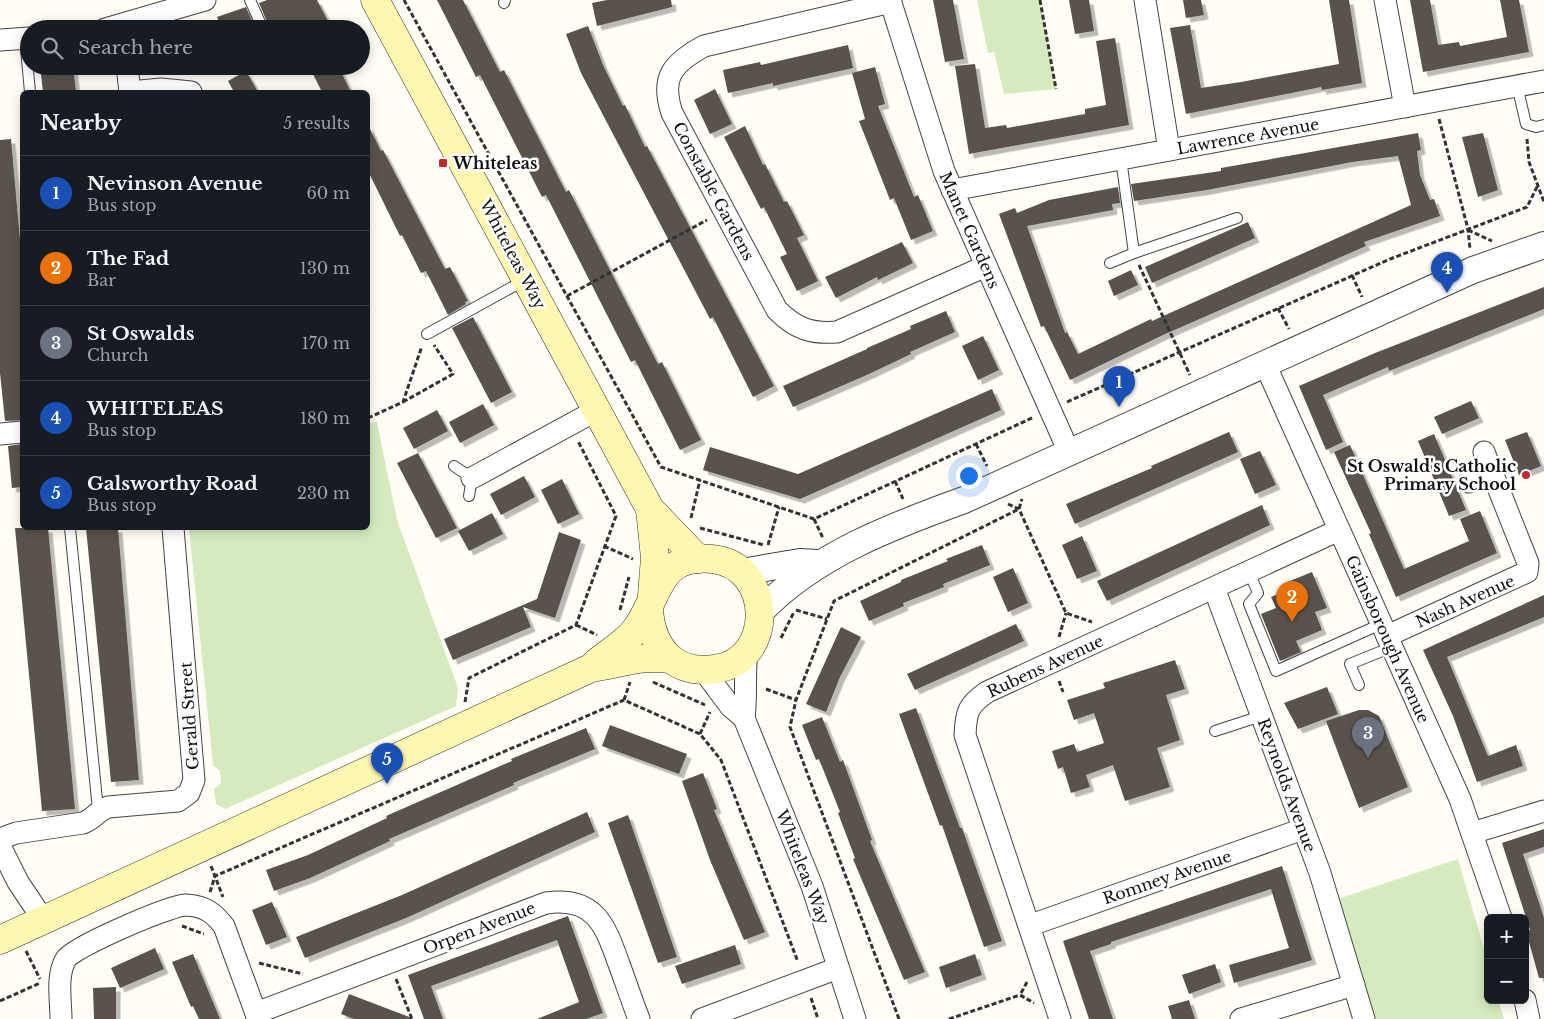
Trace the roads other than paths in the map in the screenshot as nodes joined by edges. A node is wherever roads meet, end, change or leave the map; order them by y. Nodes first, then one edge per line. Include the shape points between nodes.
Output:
1 (250, 0) edge
2 (374, 0) edge
3 (1145, 0) edge
4 (1385, 0) edge
5 (196, 1) edge
6 (891, 1) edge
7 (138, 20) edge
8 (259, 20) edge
9 (20, 39) edge
10 (0, 40) edge
11 (29, 75) edge
12 (128, 75) edge
13 (1544, 81) edge
14 (1517, 85) junction
15 (30, 90) edge
16 (130, 90) edge
17 (151, 90) edge
18 (171, 90) edge
19 (1405, 107) junction
20 (1544, 125) edge
21 (1170, 150) junction
22 (1121, 159) junction
23 (952, 190) junction
24 (1237, 218) dead end
25 (1544, 244) edge
26 (1134, 254) junction
27 (1110, 263) dead end
28 (986, 266) junction
29 (526, 280) junction
30 (427, 334) road end
31 (1265, 364) junction
32 (597, 410) junction
33 (20, 432) edge
34 (0, 434) edge
35 (1069, 452) junction
36 (1484, 452) dead end
37 (1492, 472) junction
38 (465, 480) dead end
39 (1469, 482) dead end
40 (650, 509) junction
41 (70, 530) edge
42 (173, 530) edge
43 (1339, 530) junction
44 (698, 559) junction
45 (810, 571) junction
46 (742, 572) junction
47 (1249, 572) junction
48 (1214, 588) junction
49 (651, 602) junction
50 (762, 610) junction
51 (1387, 636) junction
52 (747, 652) junction
53 (670, 659) junction
54 (591, 668) junction
55 (704, 671) junction
56 (1359, 685) dead end
57 (1261, 716) junction
58 (744, 718) junction
59 (1215, 731) dead end
60 (98, 810) junction
61 (1544, 811) edge
62 (1304, 829) junction
63 (1472, 833) junction
64 (0, 839) edge
65 (0, 846) edge
66 (1500, 914) edge
67 (44, 921) junction
68 (1031, 925) junction
69 (0, 940) edge
70 (838, 968) junction
71 (1354, 985) junction
72 (1526, 1004) edge
73 (256, 1014) edge
74 (61, 1019) edge
75 (639, 1019) edge
76 (702, 1019) edge
77 (855, 1019) edge
78 (1060, 1019) edge
79 (1241, 1019) edge
80 (1364, 1019) edge
81 (1529, 1019) edge

1 - 8 lane
2 - 29 main road, Whiteleas Way
3 - 21 street
4 - 19 street
5 - 7 street
6 - 23 street, Manet Gardens
6 - 28 street, Constable Gardens via 704,46 674,67 667,96 672,113 777,310 800,329 819,334 837,332
9 - 10 street
11 - 15 lane
12 - 16 street
13 - 14 street, Lawrence Avenue
14 - 19 street, Lawrence Avenue
14 - 20 lane via 1526,124
17 - 18 street
19 - 21 street, Lawrence Avenue
21 - 22 street, Lawrence Avenue
22 - 23 street, Lawrence Avenue
22 - 26 lane
23 - 28 street, Manet Gardens
24 - 26 lane
25 - 31 street via 1473,270
26 - 27 lane
28 - 35 street, Manet Gardens
29 - 30 lane
29 - 32 main road, Whiteleas Way
31 - 35 street
31 - 43 street, Gainsborough Avenue
32 - 38 street
32 - 40 main road, Whiteleas Way
33 - 34 street
35 - 45 street via 913,518
36 - 37 street, Nash Avenue
37 - 39 street
37 - 51 street, Nash Avenue via 1528,563 1527,572
40 - 44 main road, Whiteleas Way
40 - 49 main road, Whiteleas Way via 655,558
41 - 60 lane
42 - 60 street, Gerald Street via 194,780 189,793 178,801
43 - 47 street, Rubens Avenue
43 - 51 street, Gainsborough Avenue
44 - 46 main road via 729,563
44 - 49 main road via 683,562 670,570
45 - 46 street via 800,562
45 - 50 street via 782,589
46 - 50 main road via 755,590
47 - 48 street, Rubens Avenue
47 - 51 lane via 1258,593 1248,604 1276,671
48 - 57 street, Reynolds Avenue
48 - 68 street, Rubens Avenue via 973,701 966,716 965,735
49 - 53 main road via 651,628 658,645
49 - 54 main road via 627,639
50 - 52 main road via 756,640
51 - 56 lane via 1350,664
51 - 63 street, Gainsborough Avenue via 1460,798
52 - 55 main road via 736,662
52 - 58 street, Whiteleas Way
53 - 54 main road via 641,657
53 - 55 main road
54 - 67 main road
55 - 58 street, Whiteleas Way via 730,706
57 - 59 lane
57 - 62 street, Reynolds Avenue
58 - 70 street, Whiteleas Way via 812,886
60 - 64 street, Gerald Street via 93,820 16,833
61 - 63 street
62 - 68 street, Romney Avenue
62 - 71 street, Reynolds Avenue
63 - 66 street, Gainsborough Avenue
65 - 67 street via 18,882
67 - 69 main road
68 - 78 street, Rubens Avenue
70 - 76 street
70 - 77 street, Whiteleas Way
71 - 79 street
71 - 80 street, Reynolds Avenue
72 - 81 street
73 - 74 street via 224,926 204,908 184,905 66,957 60,971
73 - 75 street, Orpen Avenue via 546,902 572,902 595,915 606,928

